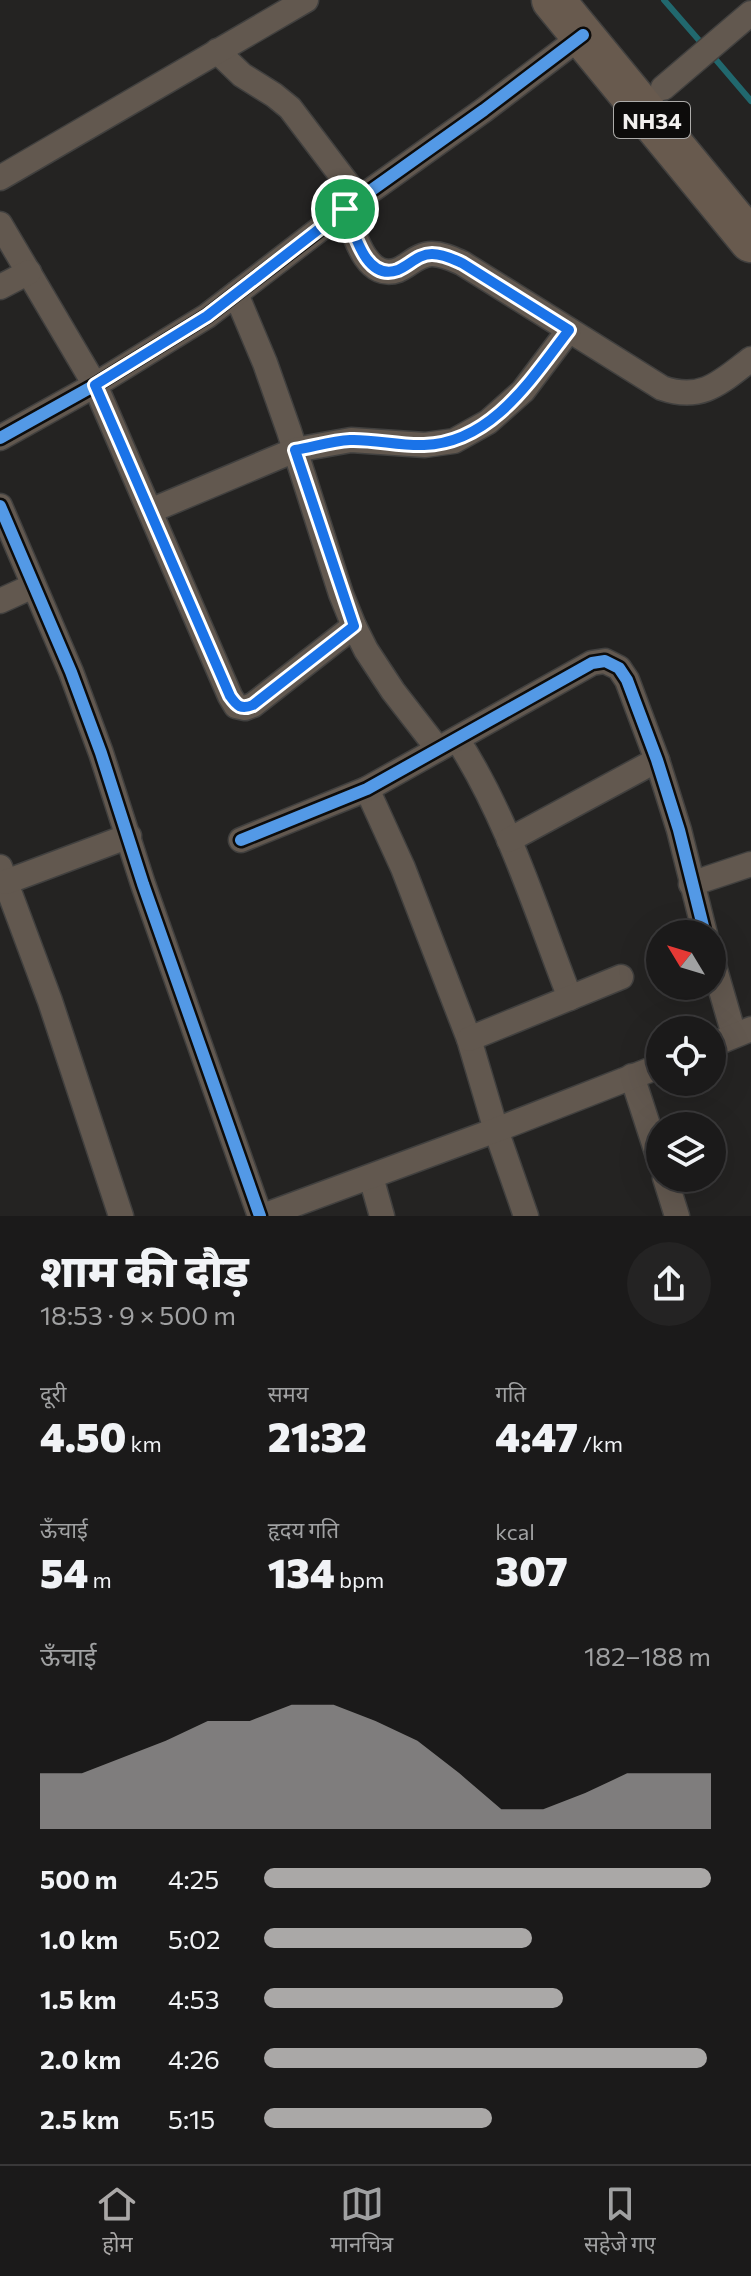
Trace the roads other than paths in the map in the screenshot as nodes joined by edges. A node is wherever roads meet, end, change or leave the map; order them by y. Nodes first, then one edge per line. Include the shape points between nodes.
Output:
1 (306, 0) edge
2 (553, 0) edge
3 (751, 13) edge
4 (587, 18) edge
5 (217, 51) junction
6 (690, 66) junction
7 (2, 173) edge
8 (751, 196) edge
9 (352, 204) junction
10 (0, 224) edge
11 (751, 241) edge
12 (29, 272) junction
13 (0, 287) edge
14 (236, 294) junction
15 (569, 330) junction
16 (751, 359) edge
17 (95, 385) junction
18 (0, 438) edge
19 (295, 450) junction
20 (0, 506) edge
21 (150, 511) junction
22 (33, 586) junction
23 (0, 601) edge
24 (354, 626) junction
25 (447, 744) junction
26 (657, 760) junction
27 (367, 789) junction
28 (129, 836) junction
29 (241, 840) dead end
30 (509, 840) junction
31 (751, 864) edge
32 (3, 874) edge
33 (691, 884) junction
34 (701, 920) edge
35 (621, 977) dead end
36 (570, 998) junction
37 (723, 1000) edge
38 (732, 1036) edge
39 (469, 1039) junction
40 (646, 1071) edge
41 (632, 1076) junction
42 (646, 1119) edge
43 (496, 1130) junction
44 (371, 1177) junction
45 (669, 1192) edge
46 (121, 1216) edge
47 (262, 1216) edge
48 (382, 1216) edge
49 (526, 1216) edge
50 (677, 1216) edge

1 - 5 street
2 - 4 highway, NH34
3 - 6 street
4 - 6 highway, NH34
4 - 9 street via 484,110
4 - 11 highway, NH34
5 - 7 street
5 - 9 street via 290,108
6 - 8 highway, NH34
9 - 14 street
9 - 15 street via 360,248 381,271 397,270 429,254 446,256
10 - 12 street
12 - 13 street
12 - 17 street
14 - 17 street
14 - 19 street
15 - 16 street via 677,393 715,386
15 - 19 street via 523,391 488,422 454,441 425,445 351,440
17 - 18 street
17 - 21 street
19 - 21 street
19 - 24 street
20 - 22 street
21 - 24 street via 236,706 253,705
22 - 23 street
22 - 28 street via 71,672
24 - 25 street via 393,691
25 - 26 street via 592,663 605,661 627,680
25 - 27 street
25 - 30 street via 479,775
26 - 30 street
26 - 33 street
27 - 29 street
27 - 39 street
28 - 32 street
28 - 47 street
30 - 36 street
31 - 33 street
32 - 46 street
33 - 34 street
35 - 36 street
36 - 39 street
37 - 38 street
39 - 43 street
40 - 41 street
41 - 42 street
41 - 43 street
43 - 44 street
43 - 49 street
44 - 47 street
44 - 48 street
45 - 50 street

